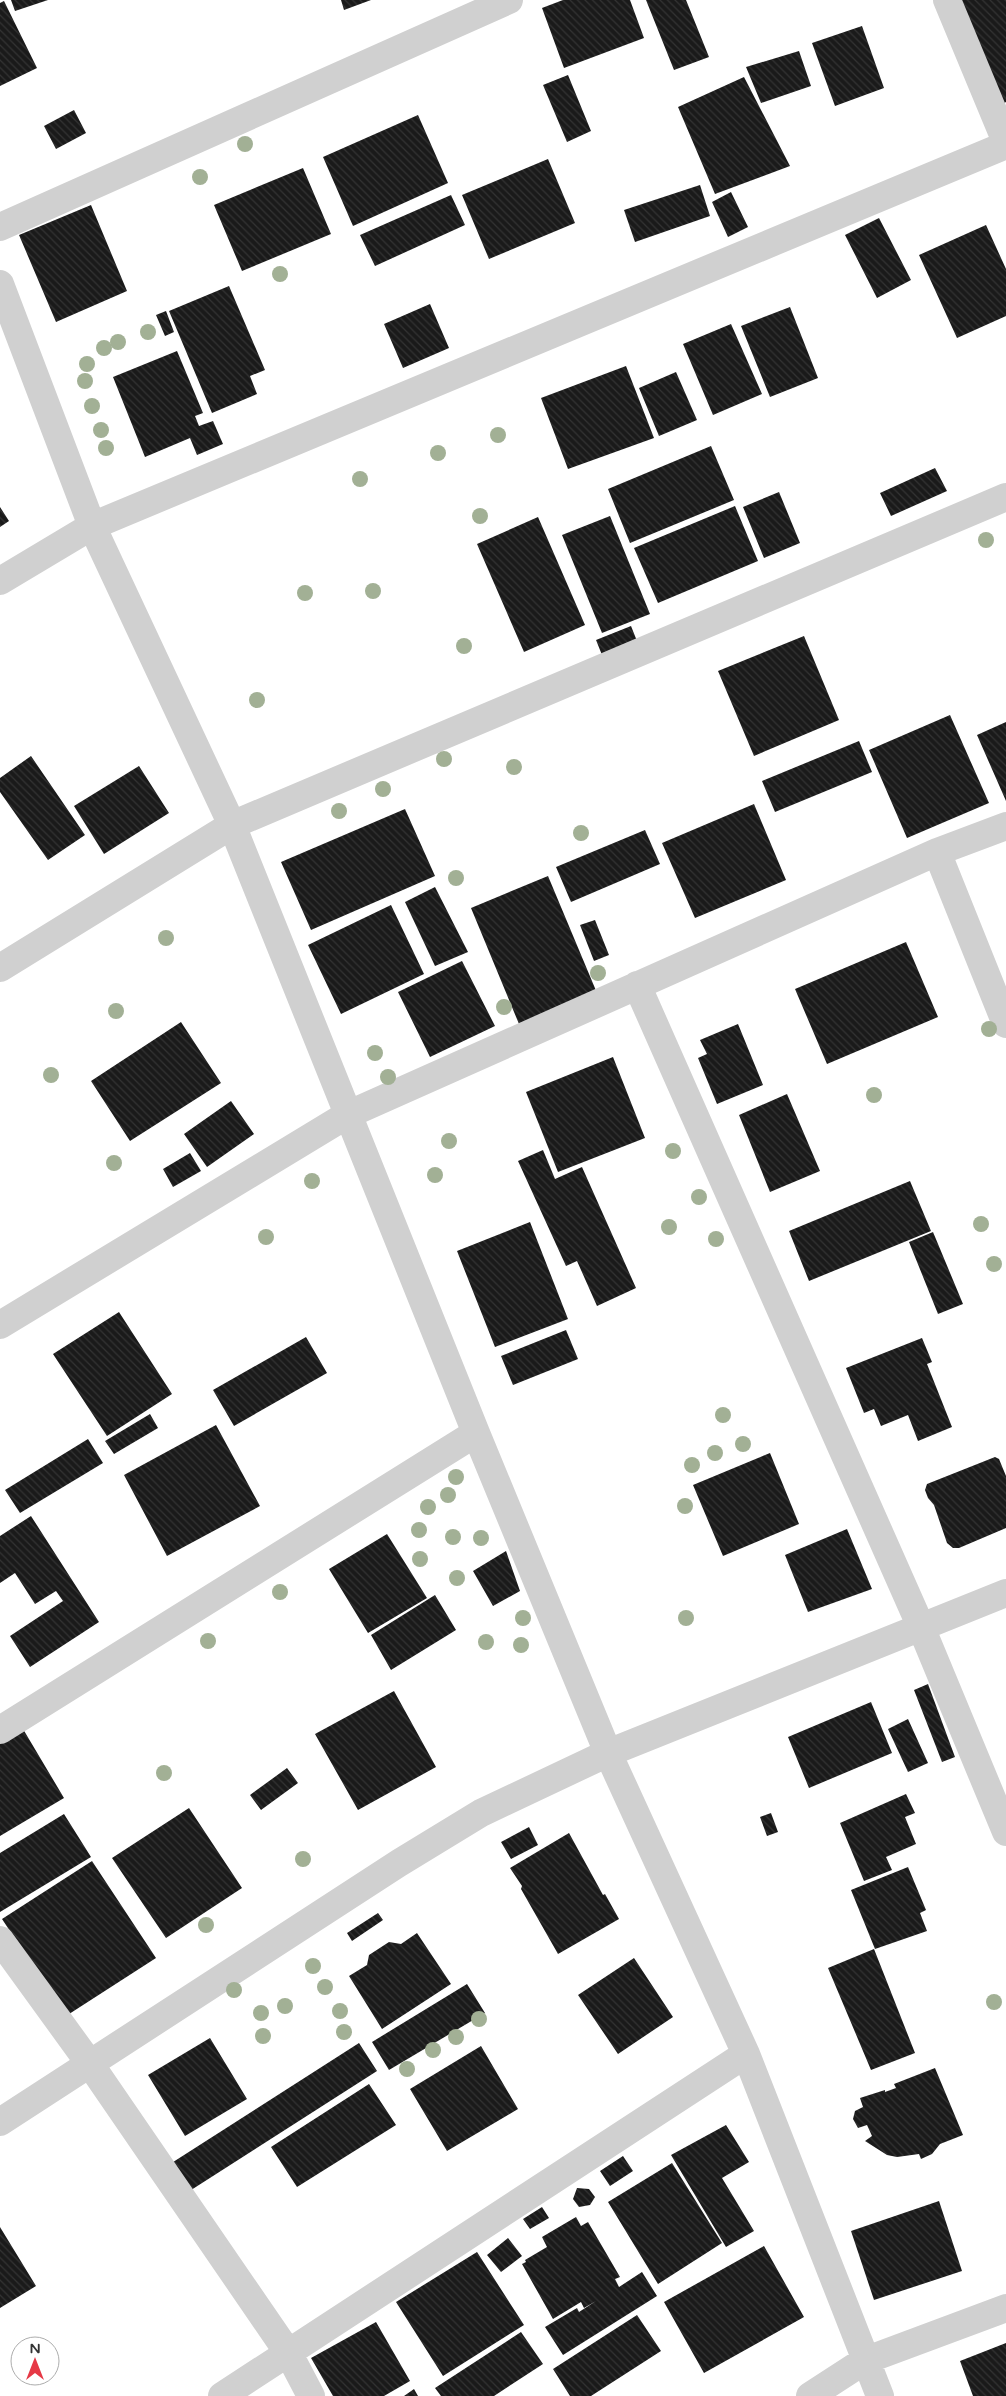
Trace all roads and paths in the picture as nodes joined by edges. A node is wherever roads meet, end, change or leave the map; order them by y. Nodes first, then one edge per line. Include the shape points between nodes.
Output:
1 (509, 0) edge
2 (947, 0) edge
3 (1006, 144) edge
4 (0, 227) edge
5 (0, 284) edge
6 (1006, 497) edge
7 (92, 526) junction
8 (0, 581) edge
9 (232, 825) junction
10 (1006, 826) edge
11 (937, 852) junction
12 (0, 968) edge
13 (637, 985) junction
14 (1006, 1024) edge
15 (347, 1115) junction
16 (0, 1325) edge
17 (476, 1432) junction
18 (1006, 1593) edge
19 (921, 1626) junction
20 (0, 1730) edge
21 (608, 1753) junction
22 (1006, 1832) edge
23 (0, 1940) edge
24 (746, 2054) junction
25 (90, 2064) junction
26 (0, 2122) edge
27 (1006, 2308) edge
28 (289, 2354) junction
29 (864, 2361) junction
30 (222, 2396) edge
31 (311, 2396) edge
32 (810, 2396) edge
33 (880, 2396) edge

1 - 4 street
2 - 3 street
3 - 7 street
5 - 7 street
6 - 9 street
7 - 8 street
7 - 9 street
9 - 12 street
9 - 15 street
10 - 11 street
11 - 13 street
11 - 14 street
13 - 15 street
13 - 19 street
15 - 16 street
15 - 17 street
17 - 20 street
17 - 21 street
18 - 19 street
19 - 21 street
19 - 22 street
21 - 24 street
21 - 25 street via 481,1813 390,1868
23 - 25 street
24 - 28 street
24 - 29 street
25 - 26 street
25 - 28 street
27 - 29 street
28 - 30 street
28 - 31 street
29 - 32 street
29 - 33 street

